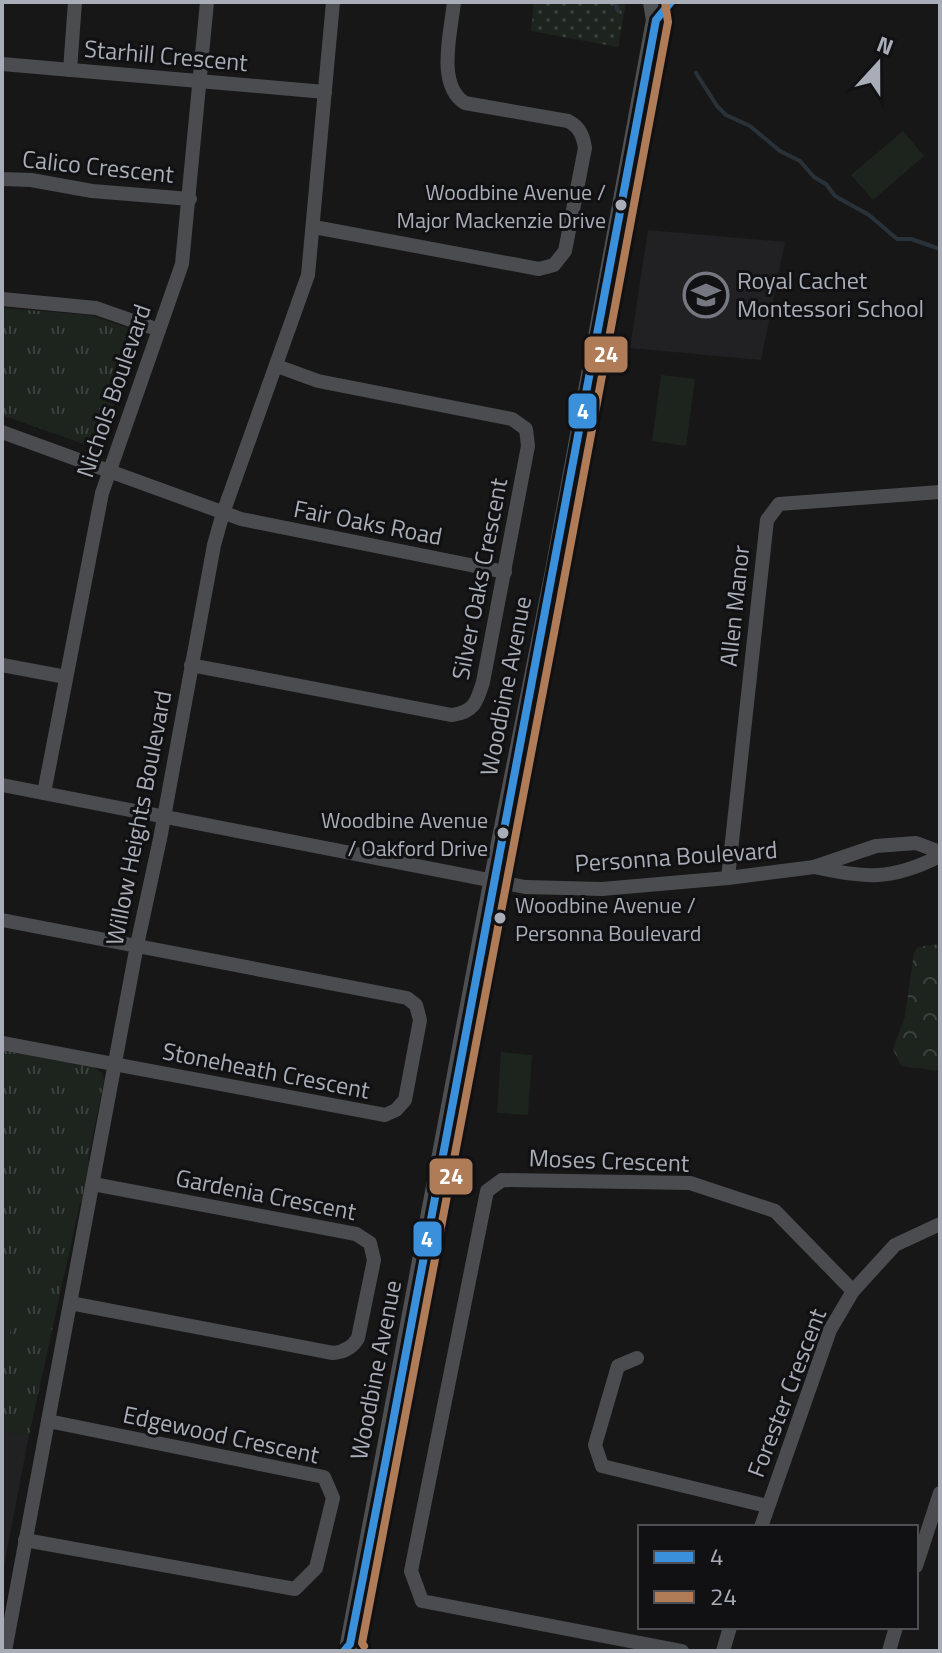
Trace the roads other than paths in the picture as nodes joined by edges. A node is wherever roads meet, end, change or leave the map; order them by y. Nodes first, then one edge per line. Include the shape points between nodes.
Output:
1 (75, 2) edge
2 (207, 2) edge
3 (333, 2) edge
4 (454, 2) edge
5 (671, 2) edge
6 (654, 11) edge
7 (2, 64) edge
8 (70, 70) junction
9 (200, 82) junction
10 (325, 92) junction
11 (2, 179) edge
12 (190, 199) junction
13 (314, 227) junction
14 (2, 299) edge
15 (159, 330) junction
16 (277, 366) junction
17 (2, 432) edge
18 (109, 471) junction
19 (940, 492) edge
20 (223, 513) junction
21 (505, 572) junction
22 (2, 665) edge
23 (191, 665) junction
24 (66, 677) junction
25 (2, 785) edge
26 (44, 793) junction
27 (164, 817) junction
28 (940, 854) edge
29 (814, 867) junction
30 (728, 878) junction
31 (493, 883) junction
32 (2, 920) edge
33 (137, 945) junction
34 (2, 1043) edge
35 (115, 1064) junction
36 (93, 1184) junction
37 (940, 1224) edge
38 (853, 1291) junction
39 (70, 1303) junction
40 (637, 1358) dead end
41 (48, 1421) junction
42 (940, 1493) edge
43 (767, 1506) junction
44 (762, 1525) edge
45 (25, 1540) junction
46 (918, 1560) edge
47 (729, 1629) edge
48 (895, 1629) edge
49 (349, 1649) edge
50 (5, 1651) edge
51 (682, 1651) edge
52 (723, 1651) edge
53 (889, 1651) edge

1 - 8 street
2 - 9 street, Nichols Boulevard
3 - 10 street, Willow Heights Boulevard
4 - 13 street via 448,81 457,98 568,121 583,137 560,260 539,269
5 - 6 main road, Woodbine Avenue
6 - 31 main road, Woodbine Avenue via 558,555
7 - 8 street, Starhill Crescent
8 - 9 street, Starhill Crescent
9 - 10 street, Starhill Crescent
9 - 12 street, Nichols Boulevard
10 - 13 street, Willow Heights Boulevard
11 - 12 street, Calico Crescent
12 - 15 street, Nichols Boulevard via 182,264
13 - 16 street, Willow Heights Boulevard via 305,288
14 - 15 street via 96,308
15 - 18 street, Nichols Boulevard
16 - 20 street, Willow Heights Boulevard
16 - 21 street, Silver Oaks Crescent via 318,381 512,419 526,429 528,446
17 - 18 street
18 - 20 street
18 - 24 street, Nichols Boulevard
19 - 30 street, Allen Manor via 779,504 767,520
20 - 21 street, Fair Oaks Road
20 - 23 street, Willow Heights Boulevard
21 - 23 street, Silver Oaks Crescent via 483,682 474,707 465,713 439,713
22 - 24 street
23 - 27 street, Willow Heights Boulevard
24 - 26 street, Nichols Boulevard
25 - 26 street, Personna Boulevard
26 - 27 street, Personna Boulevard
27 - 31 street, Personna Boulevard
27 - 33 street, Willow Heights Boulevard
28 - 29 street, Personna Boulevard via 913,870 862,877
28 - 29 street, Personna Boulevard via 916,843 876,846
29 - 30 street, Personna Boulevard
30 - 31 street, Personna Boulevard via 602,889
31 - 49 main road, Woodbine Avenue
32 - 33 street, Stoneheath Crescent
33 - 35 street, Willow Heights Boulevard
33 - 35 street, Stoneheath Crescent via 407,998 416,1005 420,1020 405,1100 385,1115
34 - 35 street, Stoneheath Crescent
35 - 36 street, Willow Heights Boulevard
36 - 39 street, Willow Heights Boulevard
36 - 39 street, Gardenia Crescent via 356,1234 370,1243 374,1260 358,1338 341,1352
37 - 38 street, Forester Crescent via 895,1245
38 - 43 street, Forester Crescent via 830,1330
38 - 51 street, Moses Crescent via 775,1211 690,1183 502,1180 487,1191 411,1571 422,1601
39 - 41 street, Willow Heights Boulevard
40 - 43 street via 618,1366 595,1445 602,1466
41 - 45 street, Willow Heights Boulevard
41 - 45 street, Edgewood Crescent via 324,1477 333,1498 316,1568 295,1589
42 - 46 street
43 - 44 street, Forester Crescent
45 - 50 street, Willow Heights Boulevard
47 - 52 street
48 - 53 street

